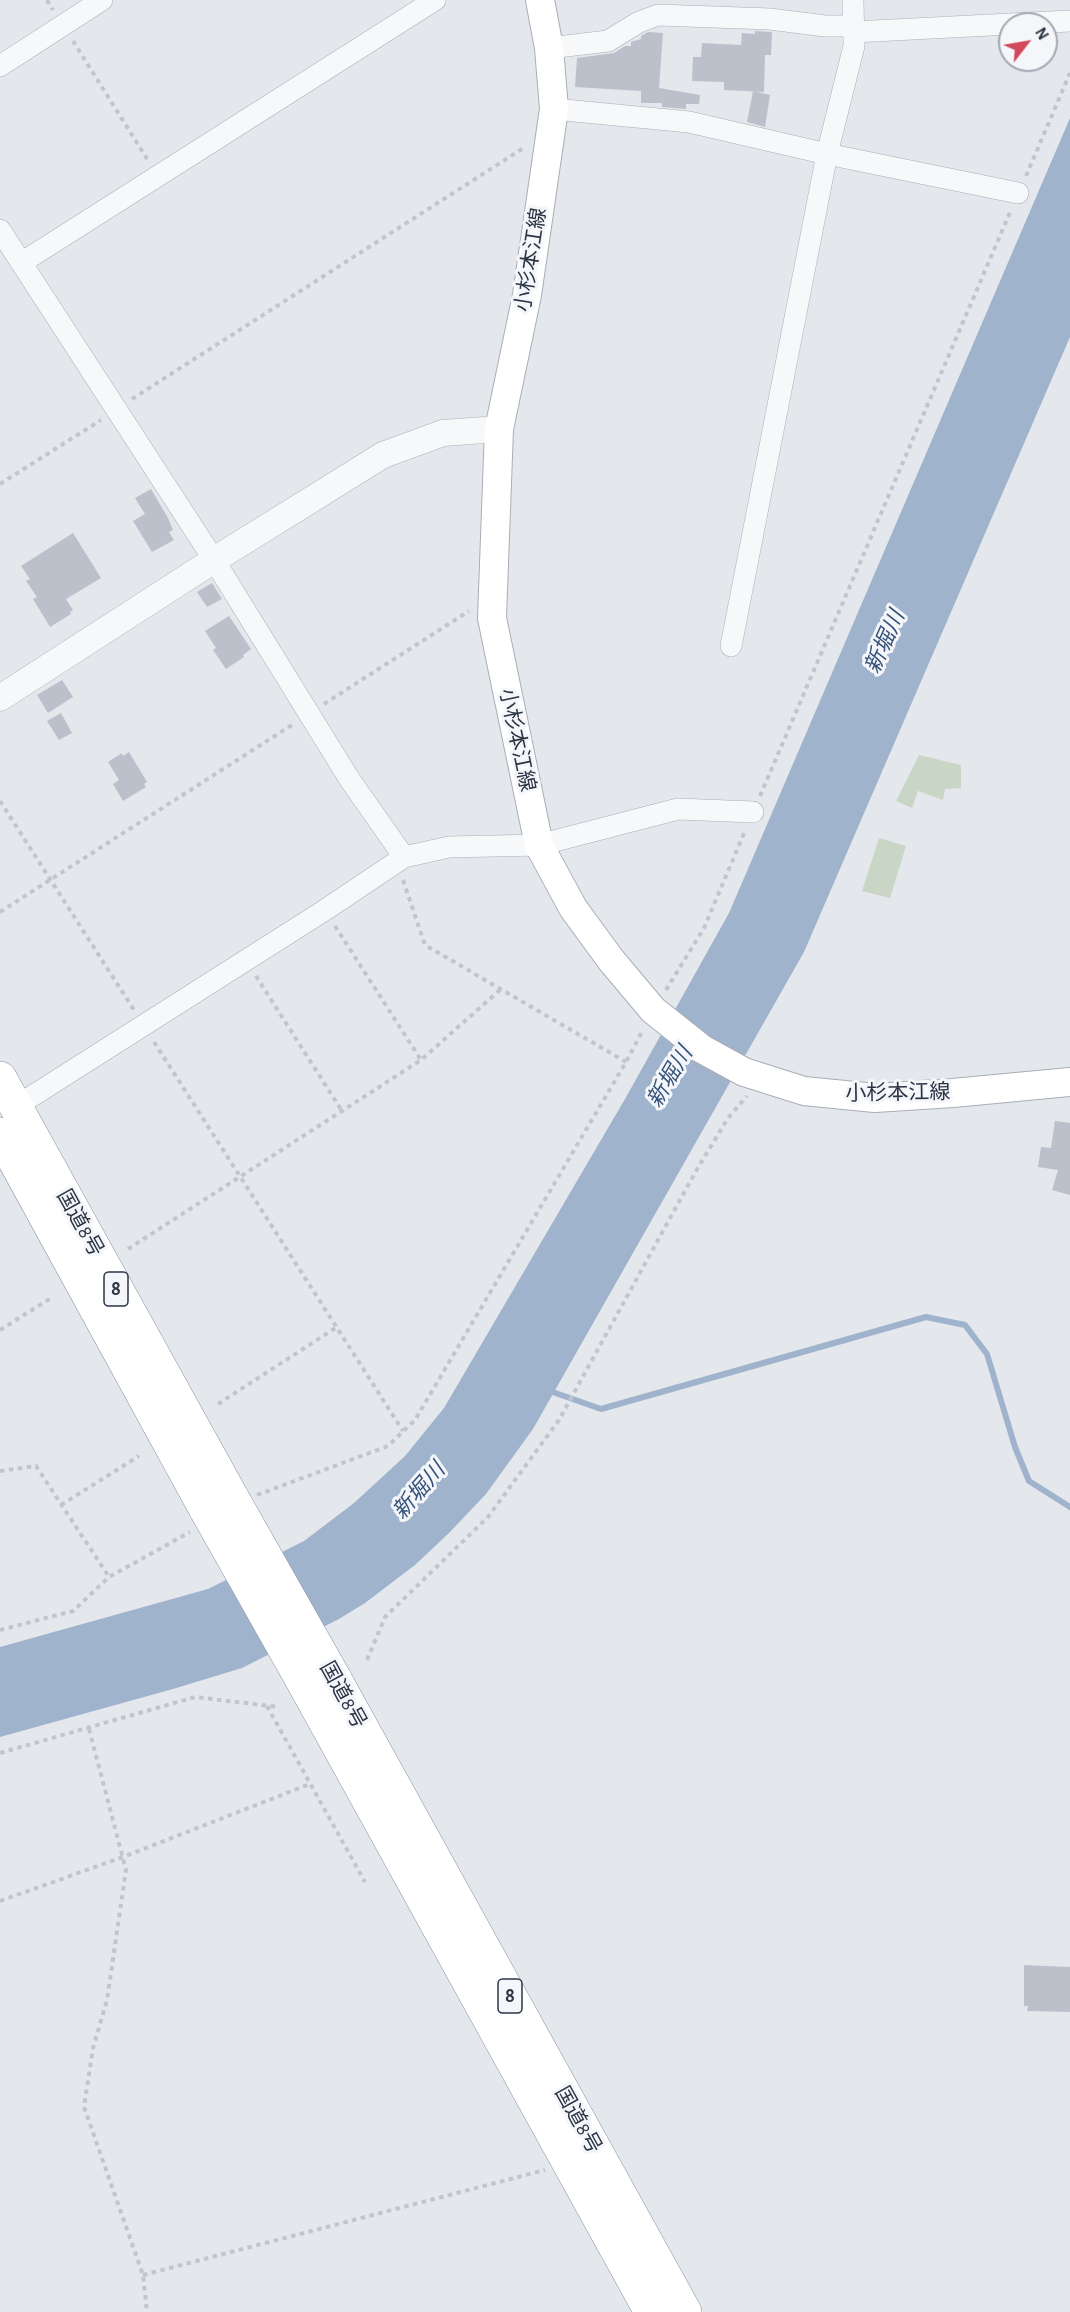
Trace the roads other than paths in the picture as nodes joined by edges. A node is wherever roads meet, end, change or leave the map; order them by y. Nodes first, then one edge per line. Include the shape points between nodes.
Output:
1 (102, 0) edge
2 (435, 0) edge
3 (540, 0) edge
4 (853, 0) edge
5 (998, 24) edge
6 (854, 29) junction
7 (549, 48) junction
8 (0, 66) edge
9 (553, 120) junction
10 (827, 154) junction
11 (1018, 193) road end
12 (0, 230) edge
13 (21, 263) junction
14 (499, 429) junction
15 (214, 560) junction
16 (731, 646) dead end
17 (0, 698) edge
18 (753, 812) road end
19 (539, 844) junction
20 (401, 860) junction
21 (0, 1078) edge
22 (1070, 1082) edge
23 (8, 1120) edge
24 (321, 1685) junction
25 (651, 2312) edge
26 (685, 2312) edge

1 - 8 street
2 - 13 street
3 - 7 main road, 小杉本江線
4 - 6 street
5 - 6 street
6 - 7 street via 770,19 658,15 608,41
6 - 10 street via 854,46
7 - 9 main road, 小杉本江線
9 - 10 street via 689,122
9 - 14 main road, 小杉本江線 via 527,295
10 - 11 street
10 - 16 street
12 - 13 street
13 - 15 street
14 - 15 street via 443,433 384,456
14 - 19 main road, 小杉本江線 via 492,618
15 - 17 street
15 - 20 street
18 - 19 street via 678,809
19 - 20 street via 449,847
19 - 22 main road, 小杉本江線 via 573,908 610,960 657,1015 702,1049 753,1075 804,1091 876,1098
20 - 23 street via 144,1025
21 - 23 highway, 国道8号 / 8
23 - 24 highway, 国道8号 / 8, bridge
24 - 25 highway, 国道8号 / 8 via 569,2164
24 - 26 highway, 国道8号 / 8

